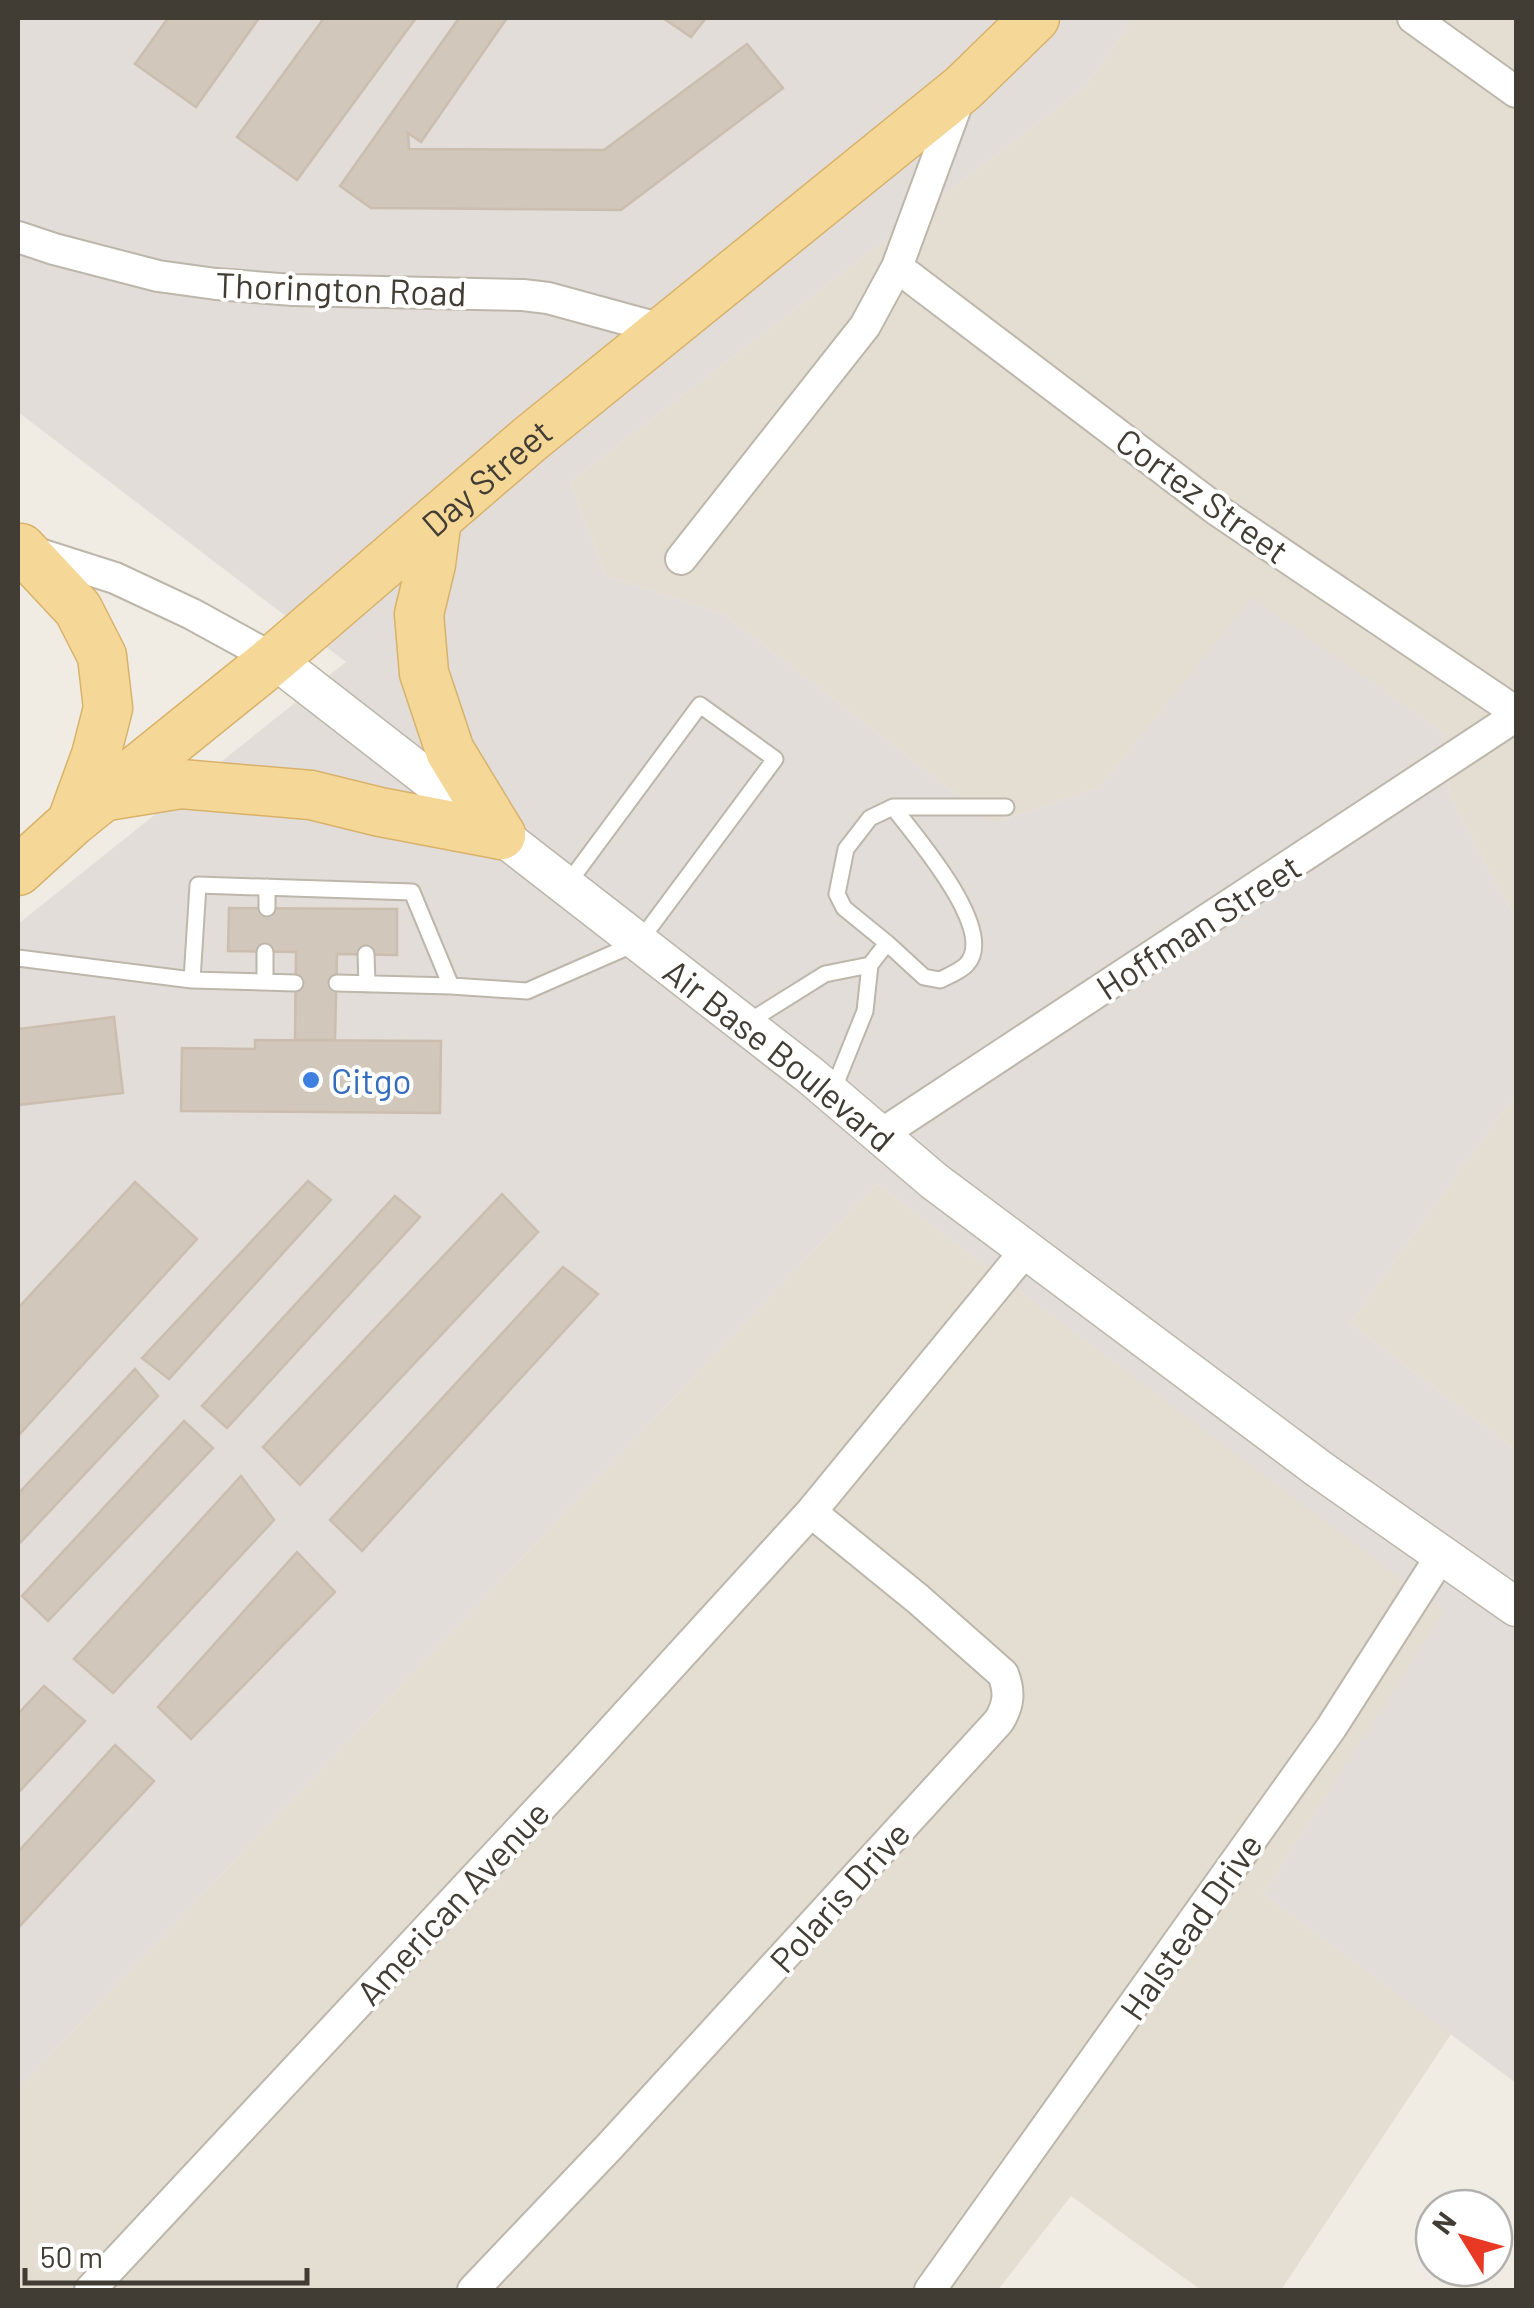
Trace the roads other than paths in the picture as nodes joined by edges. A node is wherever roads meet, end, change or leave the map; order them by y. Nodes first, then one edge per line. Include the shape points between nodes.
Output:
1 (1034, 18) edge
2 (1413, 18) edge
3 (963, 88) junction
4 (1516, 92) edge
5 (18, 236) edge
6 (897, 267) junction
7 (665, 330) junction
8 (437, 518) junction
9 (19, 548) edge
10 (681, 559) dead end
11 (274, 658) junction
12 (1516, 714) edge
13 (893, 807) junction
14 (1006, 807) dead end
15 (88, 809) junction
16 (501, 835) junction
17 (18, 871) edge
18 (566, 886) junction
19 (267, 887) junction
20 (319, 889) junction
21 (367, 890) junction
22 (267, 908) dead end
23 (320, 908) dead end
24 (367, 908) dead end
25 (639, 942) junction
26 (887, 942) junction
27 (265, 952) dead end
28 (366, 954) dead end
29 (18, 958) edge
30 (870, 965) junction
31 (192, 980) junction
32 (265, 982) junction
33 (295, 982) dead end
34 (337, 983) dead end
35 (367, 984) junction
36 (451, 986) junction
37 (745, 1024) junction
38 (832, 1093) junction
39 (880, 1135) junction
40 (1026, 1250) junction
41 (811, 1512) junction
42 (1442, 1556) junction
43 (1516, 1608) edge
44 (90, 2290) edge
45 (472, 2290) edge
46 (930, 2290) edge

1 - 3 main road, Day Street
2 - 4 street
3 - 6 street, Day Street
3 - 7 main road, Day Street
5 - 7 street, Thorington Road via 158,276 293,290 524,295
6 - 10 street, Day Street via 865,326
6 - 12 street, Cortez Street via 1217,510
7 - 8 main road, Day Street
8 - 11 main road, Day Street
8 - 16 main road via 419,614 424,672 450,751
9 - 11 street, Air Base Boulevard via 115,578
9 - 15 main road via 78,608 102,656 108,708
11 - 15 main road, Day Street
11 - 16 street, Air Base Boulevard
12 - 39 street, Hoffman Street
13 - 14 lane
13 - 26 lane via 870,818 846,849 838,894 844,908
13 - 26 lane via 950,884 970,919 974,948 967,964 940,980 924,976
15 - 16 main road via 181,784 312,795
15 - 17 main road, Day Street
16 - 18 street, Air Base Boulevard
18 - 25 street, Air Base Boulevard
18 - 25 lane via 700,705 776,759
19 - 20 lane
19 - 22 lane
19 - 31 lane via 198,884
20 - 21 lane
20 - 23 lane
21 - 24 lane
21 - 36 lane via 412,892
25 - 36 lane via 527,992
25 - 37 street, Air Base Boulevard
26 - 30 lane
27 - 32 lane
28 - 35 lane
29 - 31 lane
30 - 37 lane via 825,974
30 - 38 lane via 865,1011
31 - 32 lane
32 - 33 lane
34 - 35 lane
35 - 36 lane
37 - 38 street, Air Base Boulevard
38 - 39 street, Air Base Boulevard
39 - 40 street, Air Base Boulevard
40 - 41 street, American Avenue
40 - 42 street, Air Base Boulevard
41 - 44 street, American Avenue
41 - 45 street, Polaris Drive via 1003,1674 1008,1704
42 - 43 street, Air Base Boulevard
42 - 46 street, Halstead Drive via 1331,1728

